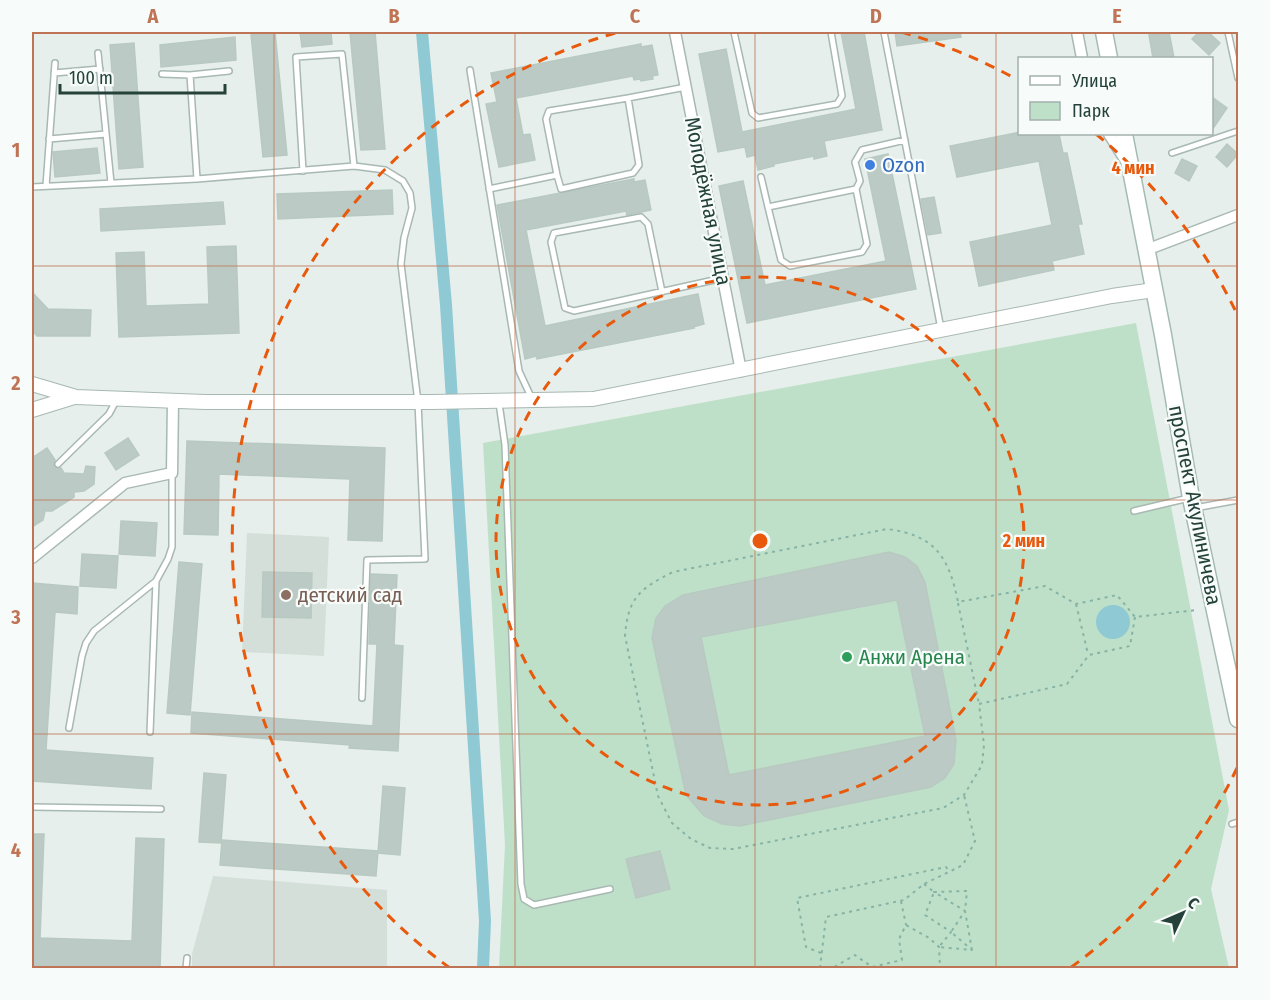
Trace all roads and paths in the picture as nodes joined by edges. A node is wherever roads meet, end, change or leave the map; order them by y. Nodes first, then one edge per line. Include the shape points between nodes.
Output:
1 (675, 32) edge
2 (734, 32) edge
3 (831, 32) edge
4 (884, 32) edge
5 (1077, 32) edge
6 (1104, 32) edge
7 (1228, 32) edge
8 (1239, 50) edge
9 (98, 53) dead end
10 (1233, 56) junction
11 (1082, 57) edge
12 (1109, 57) edge
13 (55, 63) dead end
14 (100, 69) junction
15 (470, 70) dead end
16 (229, 71) dead end
17 (54, 73) junction
18 (162, 74) dead end
19 (190, 75) junction
20 (1239, 78) edge
21 (686, 87) junction
22 (628, 98) junction
23 (1239, 131) edge
24 (106, 134) junction
25 (1110, 135) edge
26 (1124, 135) edge
27 (50, 139) junction
28 (905, 141) junction
29 (1172, 153) dead end
30 (354, 166) junction
31 (1131, 169) junction
32 (303, 171) junction
33 (557, 175) junction
34 (761, 177) dead end
35 (197, 179) junction
36 (111, 183) junction
37 (46, 186) junction
38 (32, 187) edge
39 (489, 189) junction
40 (856, 189) junction
41 (768, 207) junction
42 (1239, 215) edge
43 (1146, 250) junction
44 (723, 278) junction
45 (1154, 290) junction
46 (662, 292) junction
47 (942, 330) junction
48 (741, 371) junction
49 (32, 384) edge
50 (76, 397) junction
51 (117, 398) junction
52 (173, 400) junction
53 (533, 400) junction
54 (499, 401) junction
55 (425, 402) junction
56 (32, 410) edge
57 (58, 464) dead end
58 (172, 473) junction
59 (1239, 500) edge
60 (1192, 503) junction
61 (1134, 511) dead end
62 (32, 558) edge
63 (156, 581) junction
64 (958, 602) junction
65 (1076, 604) junction
66 (1197, 610) dead end
67 (1135, 617) junction
68 (1089, 655) junction
69 (362, 698) dead end
70 (979, 704) junction
71 (1239, 719) edge
72 (69, 728) dead end
73 (150, 732) dead end
74 (964, 795) junction
75 (32, 807) edge
76 (161, 809) dead end
77 (949, 872) junction
78 (924, 884) junction
79 (610, 889) dead end
80 (934, 892) junction
81 (901, 901) junction
82 (965, 911) junction
83 (906, 925) junction
84 (951, 932) junction
85 (939, 947) junction
86 (972, 950) junction
87 (821, 953) junction
88 (187, 958) dead end
89 (186, 969) edge
90 (820, 969) edge
91 (827, 969) edge
92 (940, 969) edge

1 - 21 street, Молодёжная улица
2 - 3 lane via 752,113 758,118 837,104 842,96
4 - 28 lane
5 - 11 street
6 - 12 main road
7 - 10 lane
8 - 10 lane
9 - 14 lane
10 - 20 lane
13 - 17 lane
14 - 17 lane
14 - 24 lane
15 - 39 lane
16 - 19 lane
17 - 27 lane
18 - 19 lane
19 - 35 lane
21 - 22 lane
21 - 44 street, Молодёжная улица
22 - 33 lane via 549,111 546,119
22 - 33 lane via 639,165 633,173 561,189
23 - 29 lane
24 - 27 lane
24 - 36 lane
25 - 31 street
26 - 31 main road
27 - 37 lane
28 - 40 lane via 862,150 855,162 860,182
28 - 47 lane
30 - 32 lane
30 - 32 lane via 342,54 296,57
30 - 55 lane via 385,170 403,181 410,193 412,208 401,264
31 - 43 main road
32 - 35 lane
33 - 39 lane
34 - 41 lane
35 - 36 lane
36 - 37 lane
37 - 38 lane
39 - 53 lane via 519,372
40 - 41 lane
40 - 41 lane via 867,244 862,252 790,266 781,260
42 - 43 street
43 - 45 main road, проспект Акулиничева
44 - 46 lane
44 - 48 street, Молодёжная улица
45 - 47 street
45 - 60 main road, проспект Акулиничева
46 - 46 lane via 574,311 565,308 551,242 554,233 640,217 648,224
47 - 48 street
48 - 53 street via 593,399
49 - 50 street
50 - 51 street
50 - 56 street
51 - 52 street
51 - 57 lane via 109,414
52 - 55 street
52 - 58 street
53 - 54 street
54 - 55 street
54 - 79 lane via 505,445 524,899 534,905
55 - 69 lane via 425,559 367,560
58 - 62 street via 125,483
58 - 63 lane via 172,547
59 - 60 lane
60 - 61 lane
60 - 71 main road, проспект Акулиничева
63 - 72 lane via 94,631 86,643
63 - 73 lane
64 - 65 path via 1045,586
64 - 70 path
64 - 74 path via 947,565 936,548 915,535 886,530 673,572 645,587 632,600 625,636 658,796 672,823 692,840 710,848 733,849 943,808
65 - 67 path via 1117,595
65 - 68 path
66 - 67 path
67 - 68 path via 1130,646
68 - 70 path via 1067,684
70 - 74 path via 982,765
74 - 77 path via 975,841 963,865
75 - 76 lane
77 - 78 path
77 - 87 path via 946,867 797,898 806,947
78 - 80 path
78 - 81 path
80 - 82 path
80 - 82 path via 967,891
80 - 84 path via 925,915
81 - 83 path
81 - 87 path via 826,917
82 - 84 path
82 - 86 path
83 - 85 path
83 - 91 path via 899,939 902,960 872,967 855,955
84 - 85 path
84 - 86 path
85 - 86 path
85 - 92 path
87 - 90 path
88 - 89 lane

